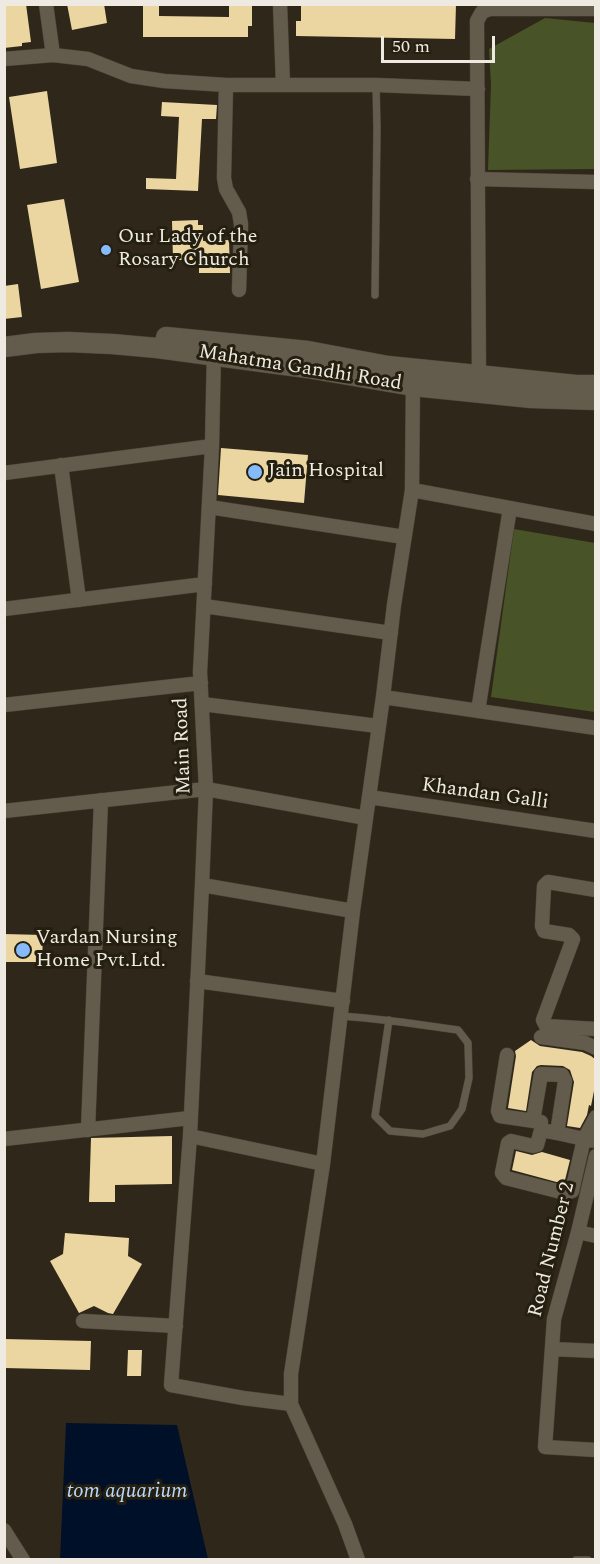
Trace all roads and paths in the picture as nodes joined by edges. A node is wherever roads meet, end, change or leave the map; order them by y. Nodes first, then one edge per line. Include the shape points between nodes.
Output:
1 (46, 4) edge
2 (280, 4) edge
3 (596, 9) edge
4 (53, 55) junction
5 (4, 59) edge
6 (226, 85) junction
7 (283, 85) junction
8 (376, 85) junction
9 (478, 89) junction
10 (477, 180) junction
11 (596, 182) edge
12 (239, 290) dead end
13 (375, 295) dead end
14 (4, 336) edge
15 (4, 347) edge
16 (213, 348) junction
17 (413, 377) junction
18 (479, 384) junction
19 (596, 385) edge
20 (596, 400) edge
21 (212, 446) junction
22 (61, 465) junction
23 (4, 473) edge
24 (412, 490) junction
25 (209, 507) junction
26 (510, 508) junction
27 (596, 524) edge
28 (405, 537) junction
29 (205, 585) junction
30 (79, 600) junction
31 (204, 606) junction
32 (4, 609) edge
33 (391, 633) junction
34 (201, 683) junction
35 (383, 697) junction
36 (202, 704) junction
37 (4, 705) edge
38 (478, 711) junction
39 (378, 726) junction
40 (596, 728) edge
41 (206, 789) junction
42 (369, 797) junction
43 (101, 800) junction
44 (4, 811) edge
45 (366, 818) junction
46 (596, 831) edge
47 (202, 885) junction
48 (596, 890) edge
49 (353, 911) junction
50 (197, 981) junction
51 (343, 1001) junction
52 (341, 1016) junction
53 (389, 1020) junction
54 (596, 1029) edge
55 (541, 1037) dead end
56 (596, 1048) edge
57 (507, 1055) dead end
58 (596, 1117) edge
59 (190, 1118) junction
60 (537, 1125) junction
61 (88, 1130) junction
62 (557, 1133) junction
63 (190, 1136) junction
64 (4, 1139) edge
65 (590, 1140) edge
66 (596, 1156) edge
67 (323, 1164) junction
68 (578, 1232) junction
69 (596, 1236) edge
70 (83, 1321) dead end
71 (176, 1326) junction
72 (552, 1349) junction
73 (596, 1351) edge
74 (291, 1404) junction
75 (596, 1450) edge
76 (4, 1530) edge
77 (23, 1560) edge
78 (358, 1560) edge
79 (576, 1560) edge
80 (588, 1560) edge

1 - 4 street
2 - 7 street
3 - 9 street via 482,12 477,21
4 - 5 street
4 - 6 street via 88,59 131,76
6 - 7 street
6 - 12 street via 224,178 240,218
7 - 8 street
8 - 9 street
8 - 13 lane
9 - 10 street
10 - 11 street
10 - 18 street
14 - 16 main road, Mahatma Gandhi Road via 81,331
15 - 16 main road, Mahatma Gandhi Road via 36,343
16 - 17 main road, Mahatma Gandhi Road via 308,351 388,366
16 - 21 street, Main Road
17 - 18 main road, Mahatma Gandhi Road
17 - 24 street
18 - 19 main road, Mahatma Gandhi Road
18 - 20 main road, Mahatma Gandhi Road via 531,398
21 - 22 street
21 - 25 street, Main Road
22 - 23 street
22 - 30 street
24 - 26 street
24 - 28 street
25 - 28 street
25 - 29 street, Main Road
26 - 27 street
26 - 38 street
28 - 33 street
29 - 30 street
29 - 31 street, Main Road
30 - 32 street
31 - 33 street
31 - 34 street, Main Road
33 - 35 street
34 - 36 street, Main Road
34 - 37 street
35 - 38 street
35 - 39 street
36 - 39 street
36 - 41 street, Main Road
38 - 40 street
39 - 42 street
41 - 43 street
41 - 45 street
41 - 47 street, Main Road
42 - 45 street
42 - 46 street, Khandan Galli
43 - 44 street
43 - 61 street
45 - 49 street
47 - 49 street
47 - 50 street, Main Road
48 - 54 street via 548,882 544,886 542,926 544,932 573,939 543,1020 546,1026
49 - 51 street
50 - 51 street
50 - 59 street, Main Road
51 - 52 street
52 - 53 lane
52 - 67 street
53 - 53 lane via 458,1029 468,1043 469,1078 462,1109 450,1126 423,1134 390,1131 375,1116
55 - 56 street
57 - 60 street via 500,1116
58 - 65 street
59 - 61 street
59 - 63 street, Main Road
60 - 62 street
60 - 62 street via 541,1074 562,1076 565,1081
60 - 65 street via 537,1145 508,1143 502,1173 506,1178 565,1193 572,1191
61 - 64 street
62 - 65 street
63 - 67 street
63 - 71 street, Main Road
66 - 68 street, Road Number 2
67 - 74 street via 291,1374
68 - 69 street
68 - 72 street, Road Number 2 via 554,1318
70 - 71 street
71 - 74 street, Main Road via 171,1385
72 - 73 street
72 - 75 street, Road Number 2 via 545,1447
74 - 78 street
76 - 77 street
79 - 80 lane

